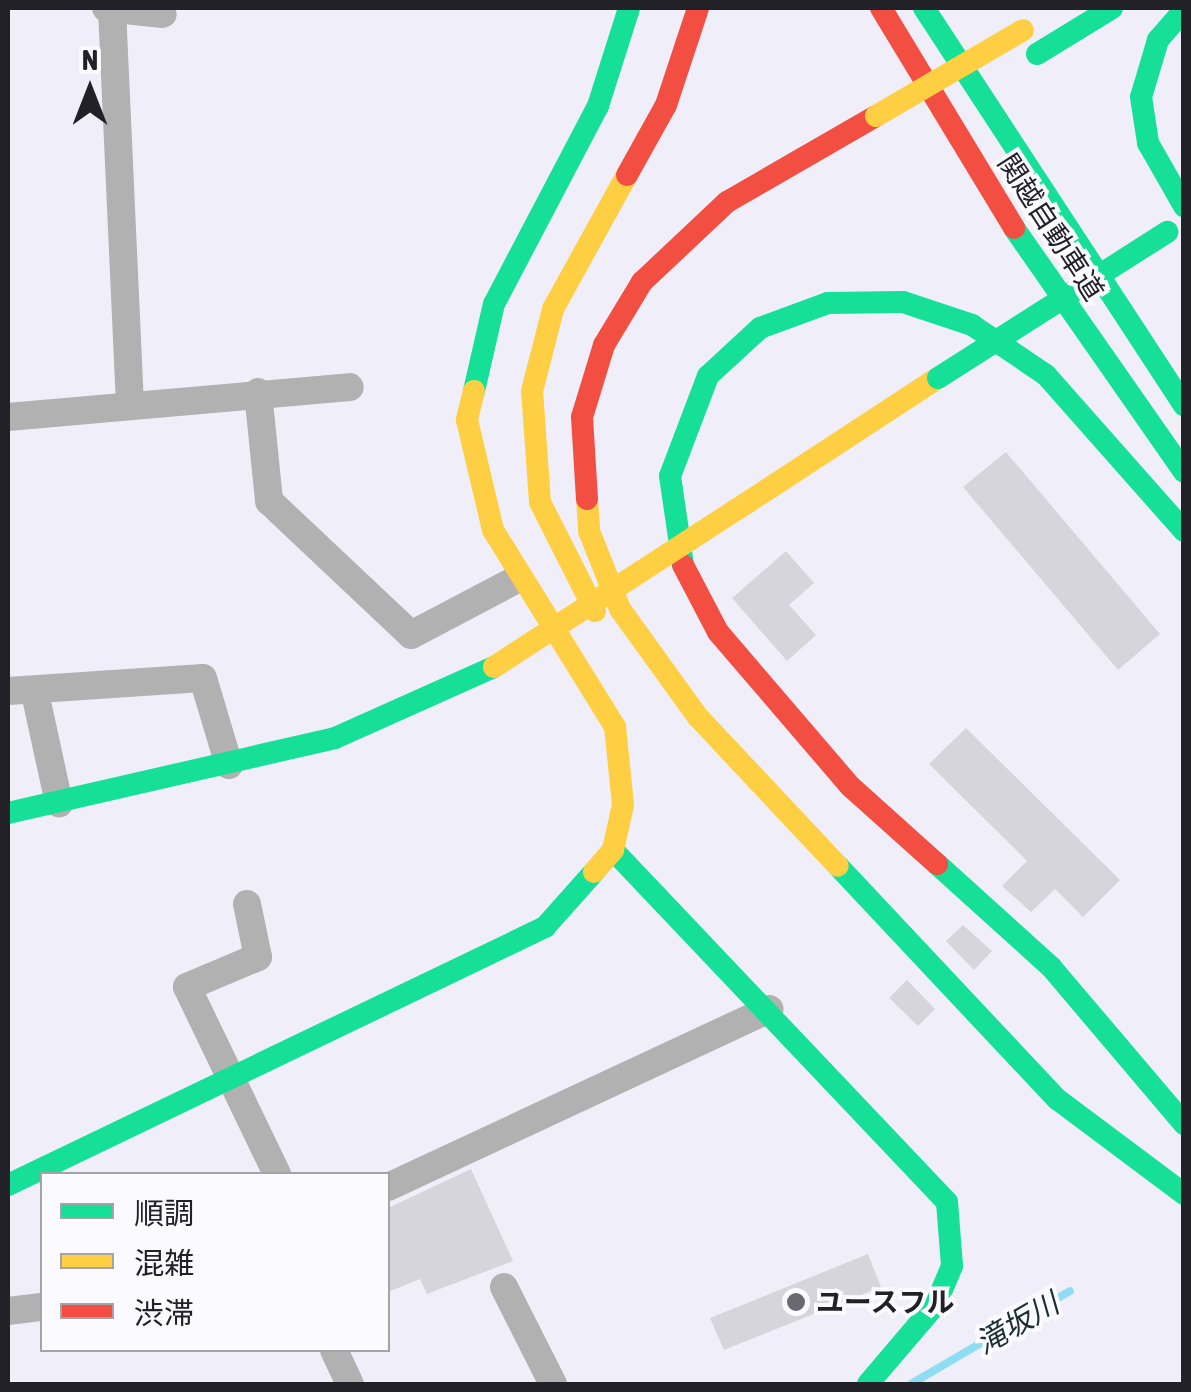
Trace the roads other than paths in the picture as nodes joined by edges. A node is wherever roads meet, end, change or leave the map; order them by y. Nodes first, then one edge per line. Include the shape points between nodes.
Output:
1 (109, 8) edge
2 (629, 8) edge
3 (698, 8) edge
4 (881, 8) edge
5 (924, 8) edge
6 (947, 8) edge
7 (1112, 8) edge
8 (1184, 10) edge
9 (164, 14) dead end
10 (1046, 15) dead end
11 (923, 121) dead end
12 (1184, 206) edge
13 (1175, 226) edge
14 (720, 247) dead end
15 (676, 288) dead end
16 (656, 313) dead end
17 (640, 340) dead end
18 (350, 386) dead end
19 (1184, 386) edge
20 (258, 392) junction
21 (130, 400) junction
22 (1184, 406) edge
23 (8, 417) edge
24 (610, 444) dead end
25 (1184, 472) edge
26 (1184, 531) edge
27 (519, 578) junction
28 (688, 658) dead end
29 (21, 692) edge
30 (698, 717) junction
31 (775, 742) dead end
32 (230, 765) junction
33 (850, 786) junction
34 (59, 804) junction
35 (8, 813) edge
36 (612, 850) junction
37 (247, 904) dead end
38 (769, 1009) junction
39 (225, 1080) junction
40 (1184, 1124) edge
41 (276, 1172) edge
42 (8, 1185) edge
43 (390, 1186) edge
44 (1184, 1194) edge
45 (504, 1287) dead end
46 (40, 1307) edge
47 (8, 1311) edge
48 (335, 1352) edge
49 (350, 1384) edge
50 (553, 1384) edge
51 (868, 1384) edge

1 - 9 street
1 - 21 street
2 - 27 main road via 598,106 494,304 475,360 467,420 478,482
3 - 30 main road via 666,105 553,309 530,429 540,502 576,584 632,656
4 - 25 main road, 関越自動車道 via 1014,229
5 - 22 main road, 関越自動車道
6 - 19 main road
7 - 11 main road
8 - 12 main road via 1158,40 1141,97 1148,142
10 - 30 main road, bridge via 696,226 642,282 591,380 581,479 600,569 640,641
13 - 32 main road, bridge via 494,666 377,724
14 - 15 main road
16 - 17 main road
18 - 20 street
20 - 21 street
20 - 27 street via 270,501 412,635
21 - 23 street
24 - 28 main road via 624,554
26 - 33 main road via 1046,374 940,311 828,303 792,312 730,351 676,442 670,511 684,574 718,632
27 - 36 main road via 615,727 623,805
29 - 32 street via 203,678
29 - 34 street
30 - 44 main road via 1058,1100
31 - 33 main road
32 - 34 main road
33 - 40 main road via 1051,967
34 - 35 main road
36 - 38 main road
36 - 39 main road via 545,927
37 - 39 street via 258,957 187,987
38 - 43 street
38 - 51 main road via 947,1202 954,1250 936,1304
39 - 41 street
39 - 42 main road
45 - 50 street
46 - 47 street
48 - 49 street

